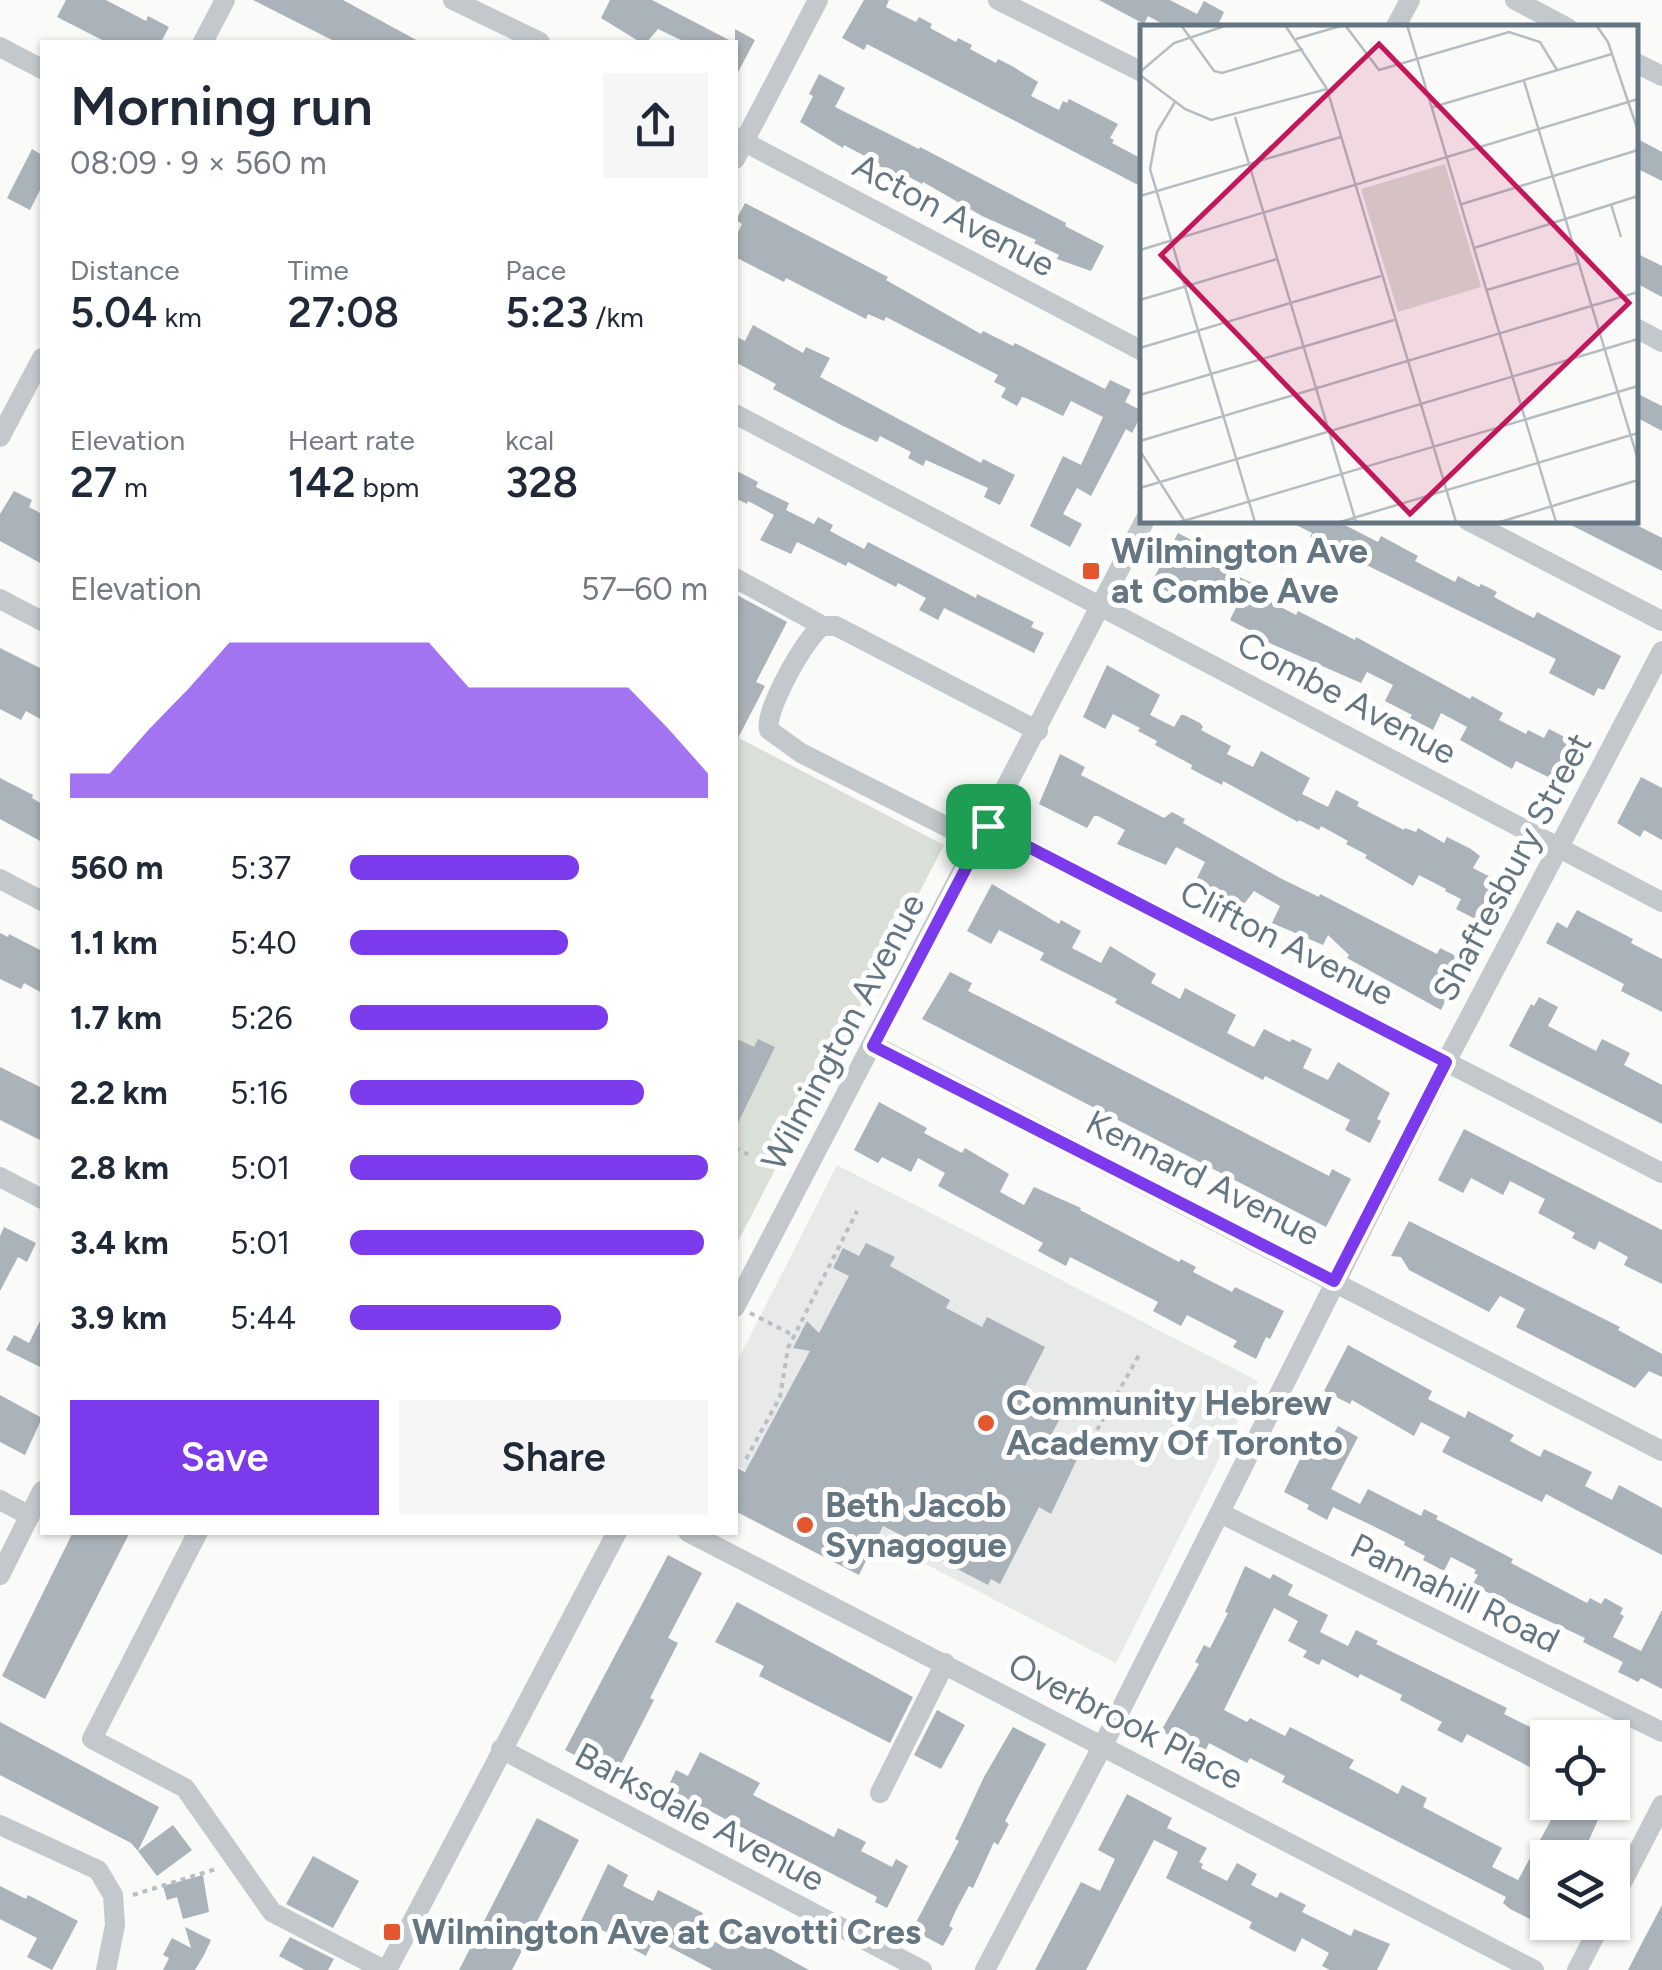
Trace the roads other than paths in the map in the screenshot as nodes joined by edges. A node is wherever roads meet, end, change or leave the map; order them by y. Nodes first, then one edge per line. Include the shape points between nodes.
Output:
1 (225, 0) edge
2 (453, 0) edge
3 (818, 0) edge
4 (998, 0) edge
5 (1410, 0) edge
6 (1515, 0) edge
7 (1398, 25) edge
8 (1562, 25) edge
9 (205, 40) edge
10 (536, 40) edge
11 (0, 48) edge
12 (1637, 64) edge
13 (40, 69) edge
14 (1140, 71) edge
15 (1662, 76) edge
16 (738, 146) edge
17 (1637, 329) edge
18 (1662, 342) edge
19 (1140, 349) edge
20 (40, 362) edge
21 (738, 416) edge
22 (0, 437) edge
23 (1145, 522) edge
24 (1471, 522) edge
25 (738, 580) edge
26 (0, 600) edge
27 (1102, 605) junction
28 (40, 620) edge
29 (1662, 621) edge
30 (823, 626) junction
31 (1662, 651) edge
32 (1038, 730) junction
33 (984, 835) junction
34 (1558, 848) junction
35 (0, 880) edge
36 (40, 900) edge
37 (1662, 902) edge
38 (873, 1046) junction
39 (1446, 1062) junction
40 (1662, 1173) edge
41 (0, 1178) edge
42 (40, 1199) edge
43 (1334, 1281) junction
44 (738, 1302) edge
45 (1662, 1451) edge
46 (40, 1495) edge
47 (0, 1500) edge
48 (1220, 1513) junction
49 (30, 1516) junction
50 (196, 1535) edge
51 (615, 1535) edge
52 (694, 1535) edge
53 (0, 1575) edge
54 (945, 1663) junction
55 (1662, 1732) edge
56 (1103, 1745) junction
57 (501, 1750) junction
58 (880, 1793) dead end
59 (1662, 1806) edge
60 (0, 1825) edge
61 (1630, 1867) edge
62 (1593, 1940) edge
63 (106, 1970) edge
64 (386, 1970) edge
65 (922, 1970) edge
66 (985, 1970) edge
67 (1534, 1970) edge
68 (1578, 1970) edge

1 - 9 street
2 - 10 street
3 - 16 street
4 - 14 street
5 - 7 street
6 - 8 street
11 - 13 street
12 - 15 street
16 - 19 street, Acton Avenue
17 - 18 street
20 - 22 street
21 - 27 street, Combe Avenue
23 - 27 street, Wilmington Avenue
24 - 29 street
25 - 30 street
26 - 28 street
27 - 32 street, Wilmington Avenue
27 - 34 street, Combe Avenue
30 - 32 street via 836,626
30 - 33 street, Clifton Avenue via 781,690 768,730 802,753
31 - 34 street, Shaftesbury Street
32 - 33 street, Wilmington Avenue
33 - 38 street, Wilmington Avenue
33 - 39 street, Clifton Avenue
34 - 37 street, Combe Avenue
34 - 39 street, Shaftesbury Street
35 - 36 street
38 - 43 street, Kennard Avenue
38 - 44 street, Wilmington Avenue
39 - 40 street, Clifton Avenue
39 - 43 street, Shaftesbury Street
41 - 42 street
43 - 45 street, Kennard Avenue
43 - 48 street, Shaftesbury Street
46 - 49 street
47 - 49 street
48 - 55 street, Pannahill Road
48 - 56 street, Shaftesbury Street
49 - 53 street
50 - 64 street via 92,1739 186,1788 272,1912
51 - 57 street
52 - 54 street, Overbrook Place
54 - 56 street, Overbrook Place
54 - 58 street
56 - 66 street, Shaftesbury Street
56 - 67 street, Overbrook Place
57 - 64 street
57 - 65 street, Barksdale Avenue
59 - 61 street
60 - 63 street via 98,1870 114,1901
62 - 68 street

